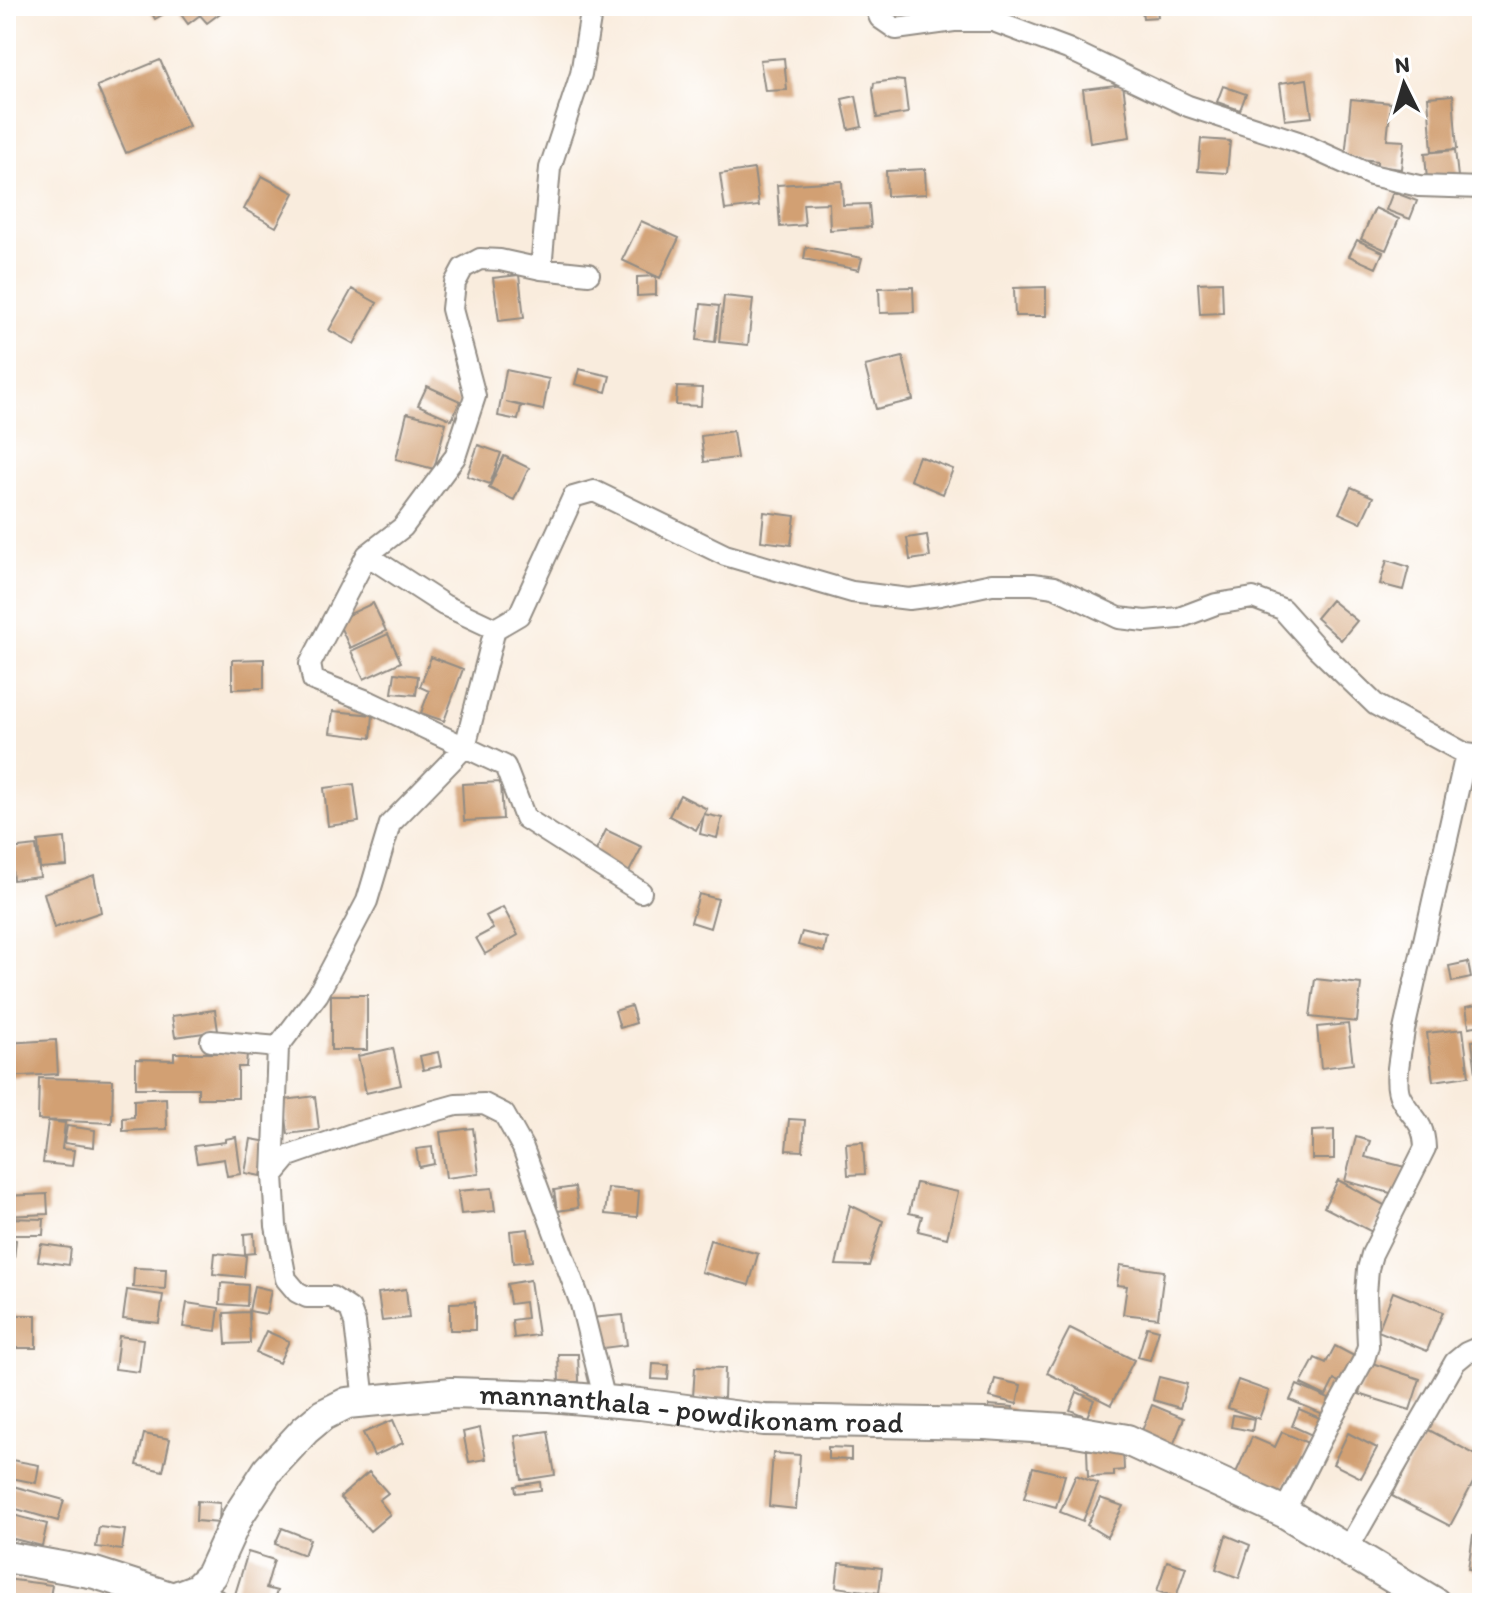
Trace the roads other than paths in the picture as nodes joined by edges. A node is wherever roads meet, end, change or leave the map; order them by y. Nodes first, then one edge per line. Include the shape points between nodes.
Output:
1 (592, 6) edge
2 (875, 6) edge
3 (1482, 188) edge
4 (541, 269) junction
5 (589, 274) dead end
6 (367, 555) junction
7 (495, 629) junction
8 (465, 747) junction
9 (1474, 755) edge
10 (641, 892) dead end
11 (211, 1041) dead end
12 (278, 1047) junction
13 (273, 1175) junction
14 (1482, 1346) edge
15 (364, 1401) junction
16 (605, 1401) junction
17 (1284, 1512) junction
18 (1347, 1550) junction
19 (6, 1557) edge
20 (206, 1596) edge
21 (1435, 1603) edge

1 - 4 street via 581,74 550,168
2 - 3 street via 880,18 896,29 993,21 1068,49 1188,106 1298,142 1371,175 1419,186
4 - 5 street
4 - 6 street via 480,259 463,268 452,309 475,396 455,457 403,527
6 - 7 street via 444,605
6 - 8 street via 310,664 313,680
7 - 8 street
7 - 9 street via 519,615 573,497 594,491 725,555 852,592 909,599 992,584 1033,584 1054,587 1119,618 1145,621 1179,618 1253,598 1282,609 1376,705
8 - 10 street via 505,766 525,818
8 - 12 street via 390,824 367,901 318,994
9 - 17 street via 1398,1071 1399,1096 1424,1133 1425,1148 1372,1254 1364,1359
11 - 12 street
12 - 13 street
13 - 15 street via 286,1279 307,1297 332,1297 350,1309
13 - 16 street via 289,1156 456,1105 484,1104 504,1114 523,1148 581,1304
14 - 18 street via 1455,1362
15 - 16 main road, mannanthala - powdikonam road via 452,1393
15 - 20 main road, mannanthala - powdikonam road via 323,1415 268,1470 238,1516
16 - 17 main road, mannanthala - powdikonam road via 764,1420 1065,1429 1127,1440
17 - 18 main road, mannanthala - powdikonam road
18 - 21 main road, mannanthala - powdikonam road
19 - 20 main road, mannanthala - powdikonam road via 95,1573 173,1598

